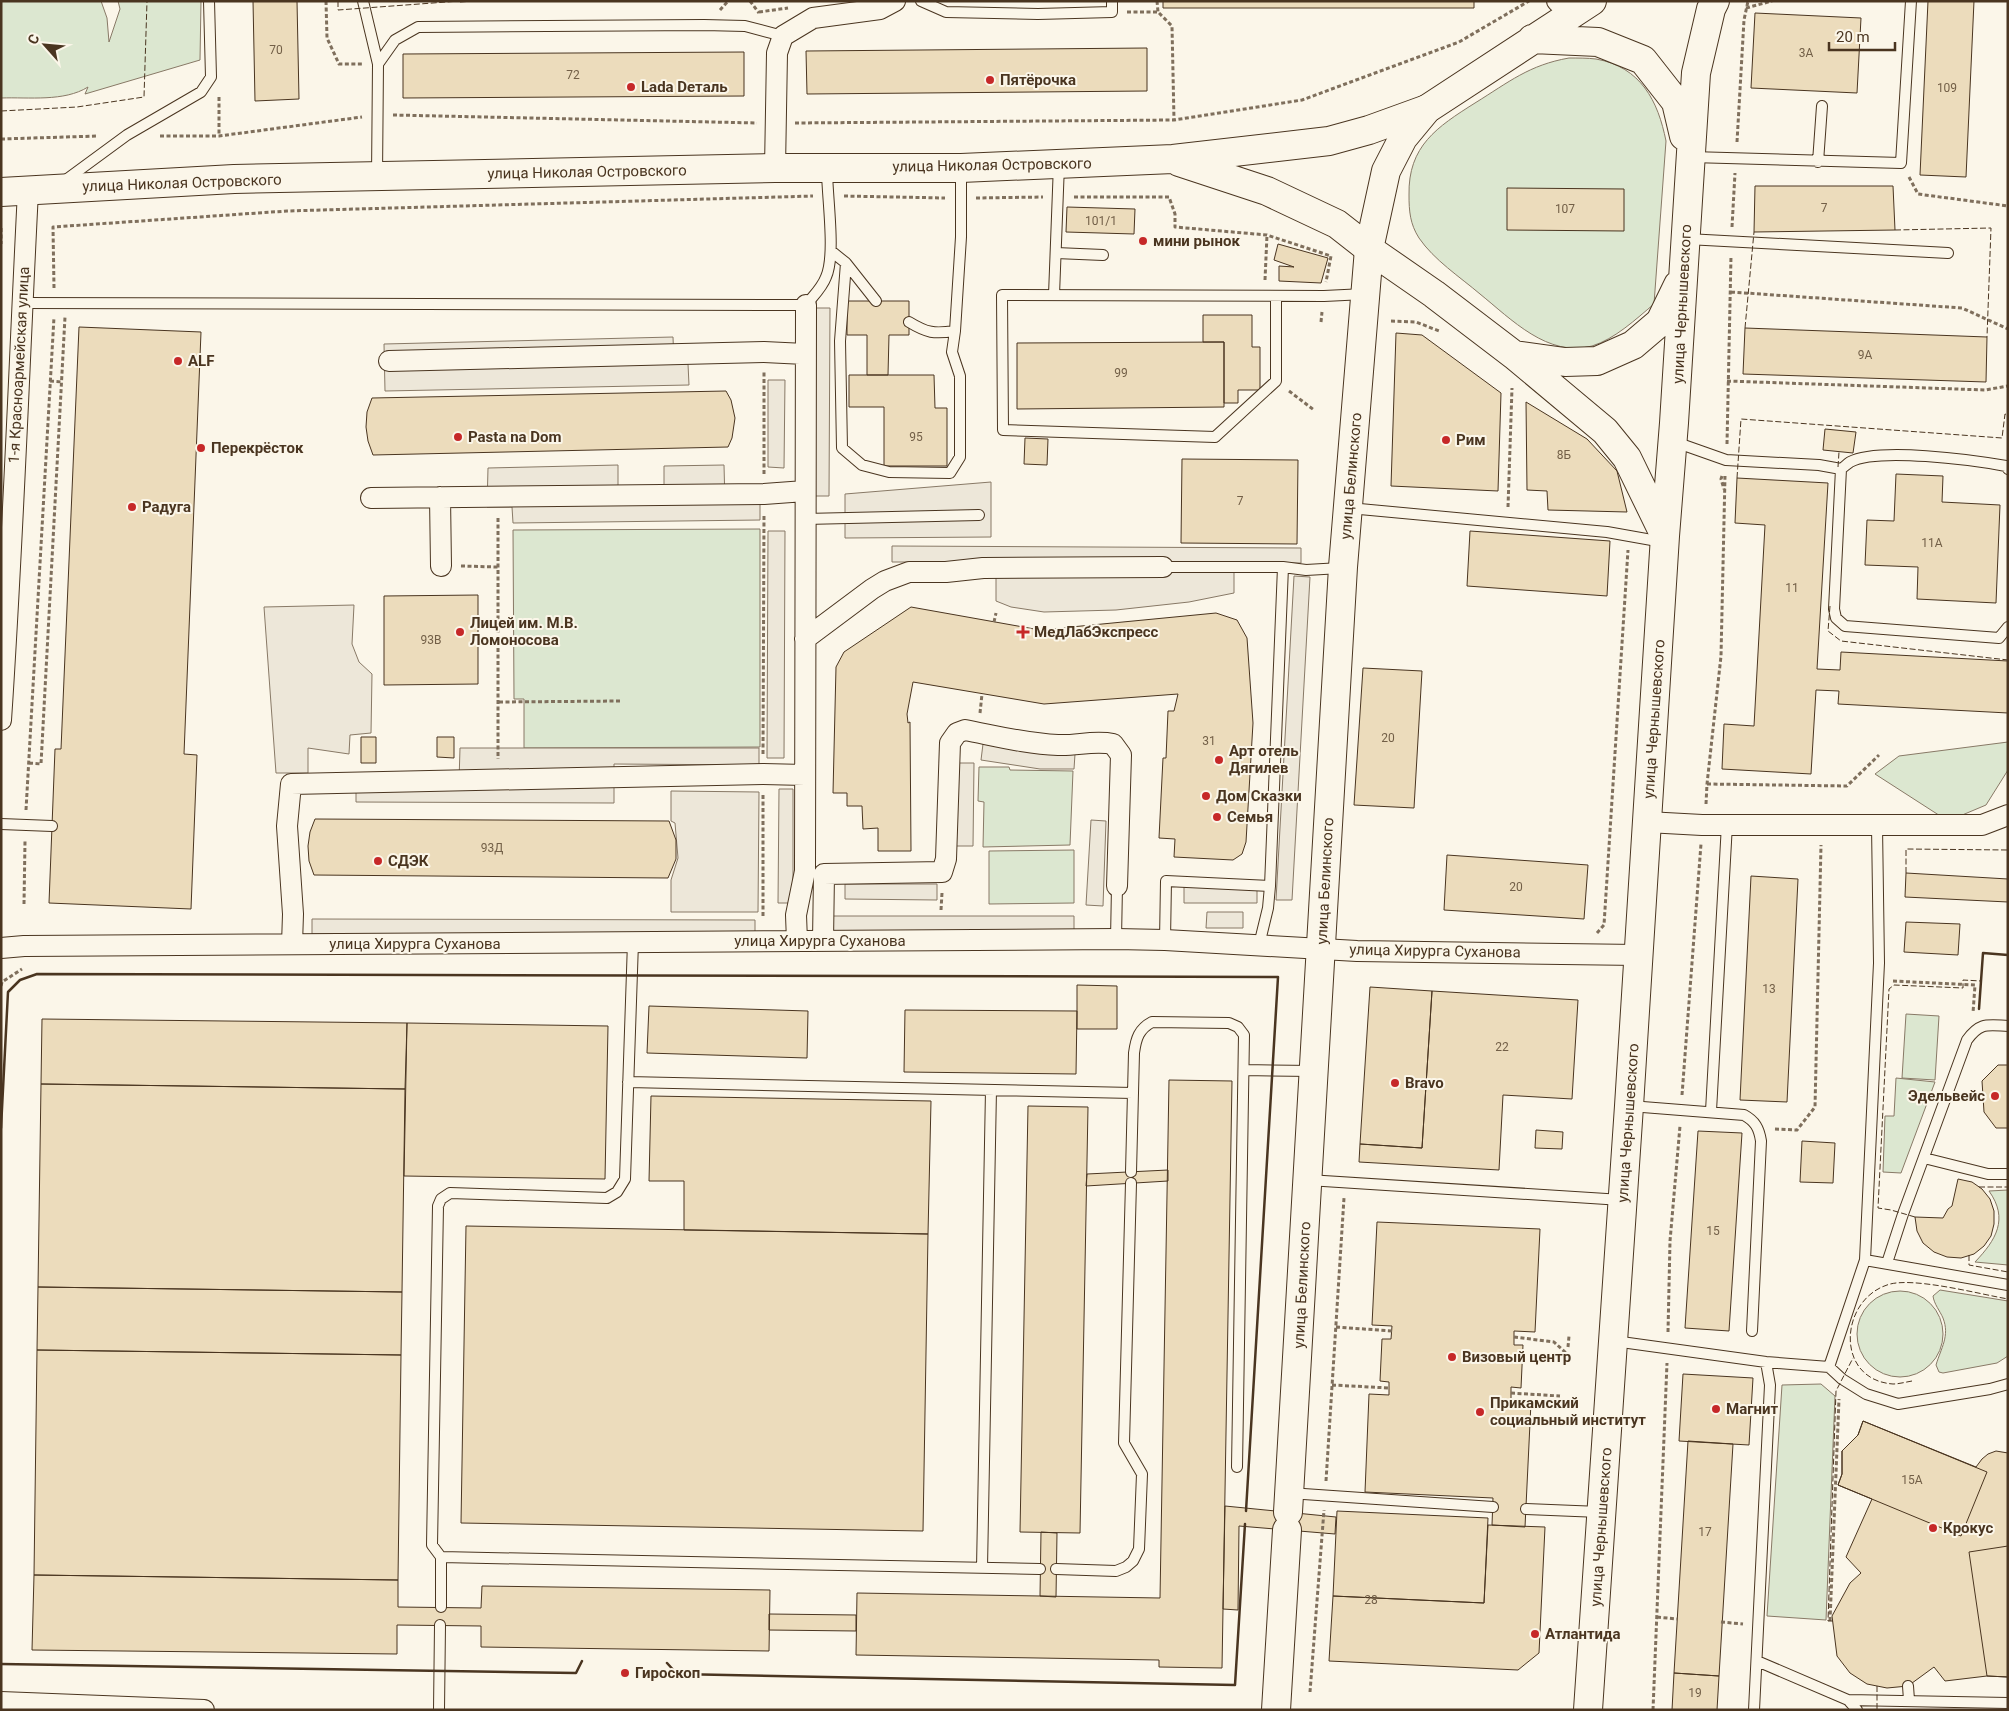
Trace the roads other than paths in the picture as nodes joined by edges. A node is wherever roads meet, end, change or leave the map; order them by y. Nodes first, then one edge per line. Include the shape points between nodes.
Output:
1 (209, 1) edge
2 (363, 1) edge
3 (895, 1) edge
4 (921, 1) edge
5 (1706, 1) edge
6 (1715, 1) edge
7 (1911, 1) edge
8 (1573, 5) edge
9 (1112, 7) edge
10 (783, 36) junction
11 (1532, 39) junction
12 (378, 64) junction
13 (1696, 73) junction
14 (1822, 106) dead end
15 (1427, 109) junction
16 (1690, 157) junction
17 (1173, 160) junction
18 (1818, 162) junction
19 (1059, 164) junction
20 (775, 168) junction
21 (828, 168) junction
22 (961, 168) junction
23 (377, 177) junction
24 (41, 190) junction
25 (1, 192) edge
26 (1686, 239) junction
27 (1369, 249) junction
28 (831, 251) junction
29 (1056, 253) junction
30 (1948, 253) dead end
31 (1103, 254) dead end
32 (846, 263) junction
33 (1684, 273) junction
34 (1365, 294) junction
35 (1054, 295) junction
36 (1276, 296) junction
37 (876, 301) dead end
38 (22, 303) junction
39 (806, 305) junction
40 (909, 322) dead end
41 (954, 331) junction
42 (806, 354) junction
43 (1514, 355) junction
44 (389, 360) dead end
45 (1673, 441) junction
46 (2008, 469) edge
47 (1841, 470) junction
48 (805, 491) junction
49 (440, 497) junction
50 (371, 498) dead end
51 (1348, 508) junction
52 (979, 515) dead end
53 (805, 519) junction
54 (1665, 539) junction
55 (441, 566) road end
56 (1163, 567) joint
57 (1283, 567) junction
58 (1343, 568) junction
59 (6, 582) edge
60 (2008, 627) edge
61 (805, 639) junction
62 (1, 720) edge
63 (805, 775) junction
64 (2008, 815) edge
65 (1647, 822) junction
66 (1, 824) edge
67 (1727, 824) junction
68 (52, 826) dead end
69 (1876, 826) junction
70 (1117, 886) joint
71 (1270, 886) junction
72 (1116, 939) junction
73 (1165, 940) junction
74 (797, 941) junction
75 (823, 941) junction
76 (633, 942) junction
77 (292, 944) junction
78 (1259, 945) junction
79 (1, 948) edge
80 (1321, 949) junction
81 (1638, 955) junction
82 (2008, 1026) edge
83 (1244, 1070) junction
84 (1314, 1071) junction
85 (628, 1082) junction
86 (991, 1090) junction
87 (1133, 1094) junction
88 (1629, 1106) junction
89 (1711, 1112) junction
90 (1924, 1158) junction
91 (1131, 1172) dead end
92 (2008, 1174) edge
93 (1308, 1180) junction
94 (1130, 1183) dead end
95 (1623, 1200) junction
96 (1865, 1260) junction
97 (1887, 1263) junction
98 (2008, 1284) edge
99 (1752, 1331) dead end
100 (1613, 1341) junction
101 (1766, 1362) junction
102 (1828, 1367) junction
103 (2008, 1384) edge
104 (1237, 1467) dead end
105 (1492, 1507) dead end
106 (1526, 1509) dead end
107 (1288, 1512) junction
108 (1602, 1512) junction
109 (441, 1557) junction
110 (982, 1568) junction
111 (1040, 1569) dead end
112 (1056, 1569) dead end
113 (441, 1608) dead end
114 (440, 1626) dead end
115 (1757, 1661) junction
116 (1908, 1686) dead end
117 (1848, 1700) junction
118 (1909, 1700) junction
119 (1, 1702) edge
120 (2008, 1704) edge
121 (204, 1710) edge
122 (439, 1710) edge
123 (1276, 1710) edge
124 (1588, 1710) edge
125 (1754, 1710) edge
126 (1857, 1710) edge

1 - 24 lane via 211,77 201,92
2 - 12 lane
3 - 10 street via 880,9 813,18
4 - 9 lane via 946,12 1038,14
5 - 13 street, улица Чернышевского
6 - 13 main road, улица Чернышевского
7 - 18 lane via 1901,163
8 - 11 main road
10 - 12 lane via 745,26 418,26 394,40
10 - 20 street via 777,53
11 - 15 main road
11 - 16 main road via 1598,42 1643,60 1676,102
12 - 23 lane
13 - 16 main road, улица Чернышевского
14 - 18 lane
15 - 17 main road, улица Николая Островского via 1329,141
15 - 27 main road, улица Белинского via 1403,138 1386,171
16 - 18 lane
16 - 26 main road, улица Чернышевского
17 - 19 main road, улица Николая Островского
17 - 27 main road, улица Николая Островского via 1267,191 1337,224
19 - 22 main road, улица Николая Островского
19 - 29 lane
20 - 21 main road, улица Николая Островского
20 - 23 main road, улица Николая Островского
21 - 22 main road, улица Николая Островского
21 - 28 lane
22 - 41 lane via 961,237
23 - 24 main road, улица Николая Островского via 234,179
24 - 25 main road, улица Николая Островского
24 - 38 street, 1-я Красноармейская улица
26 - 30 lane
26 - 33 main road, улица Чернышевского
27 - 34 main road, улица Белинского
27 - 43 main road, улица Николая Островского
28 - 32 lane
28 - 39 lane via 827,276
29 - 31 lane
29 - 35 lane
32 - 37 lane
32 - 41 lane via 840,341 842,448 862,465 889,472 950,473 960,457 960,376 952,352
33 - 43 main road via 1660,322 1633,345 1597,361 1565,362
33 - 45 main road, улица Чернышевского
34 - 36 lane
34 - 51 main road, улица Белинского
35 - 36 lane
35 - 36 lane via 1002,295 1003,430 1215,437 1276,381
38 - 39 lane
38 - 59 street, 1-я Красноармейская улица
39 - 42 street
40 - 41 lane via 937,334
42 - 44 street via 764,352
42 - 48 street
43 - 54 main road via 1605,431 1627,458
45 - 47 lane via 1726,460 1819,465
45 - 54 main road, улица Чернышевского
46 - 47 lane via 1973,460 1885,455 1850,462
47 - 60 lane via 1836,618 1845,626 1999,638
48 - 49 street
48 - 53 street
49 - 50 street
49 - 55 street
51 - 54 lane
51 - 58 main road, улица Белинского
52 - 53 lane
53 - 61 street
54 - 65 main road, улица Чернышевского
56 - 57 lane
56 - 61 street via 983,568 909,572 872,589
57 - 58 lane via 1306,570
57 - 71 lane
58 - 80 main road, улица Белинского
59 - 62 street, 1-я Красноармейская улица
61 - 63 street
63 - 74 street via 804,871 796,915
63 - 77 street via 291,784 287,826
64 - 69 street via 1982,825
65 - 67 street
65 - 81 main road, улица Чернышевского
66 - 68 lane
67 - 69 street
67 - 89 lane
69 - 96 lane via 1879,963
70 - 72 lane
70 - 75 street via 1121,755 1113,744 1099,741 1059,745 965,730 957,733 950,743 946,860 942,872 824,874
71 - 73 lane via 1166,881
71 - 78 lane
72 - 73 street, улица Хирурга Суханова
72 - 75 street, улица Хирурга Суханова
73 - 78 street, улица Хирурга Суханова
74 - 75 street, улица Хирурга Суханова
74 - 76 street, улица Хирурга Суханова
76 - 77 street, улица Хирурга Суханова
76 - 85 lane
77 - 79 street, улица Хирурга Суханова
78 - 80 street, улица Хирурга Суханова
80 - 81 street, улица Хирурга Суханова
80 - 84 main road, улица Белинского
81 - 88 main road, улица Чернышевского
82 - 90 lane via 1986,1026 1975,1030 1967,1040
83 - 84 lane
83 - 87 lane via 1244,1035 1238,1027 1229,1023 1152,1022 1144,1026 1136,1037
83 - 104 lane
84 - 93 main road, улица Белинского
85 - 86 lane
85 - 109 lane via 625,1179 617,1192 607,1198 450,1193 441,1199 438,1206 432,1545
86 - 87 lane
86 - 110 lane
87 - 91 lane
88 - 89 lane
88 - 95 main road, улица Чернышевского
89 - 99 lane via 1744,1115 1759,1129
90 - 92 lane via 1988,1174
90 - 97 lane
93 - 95 lane
93 - 107 main road, улица Белинского
94 - 112 lane via 1124,1443 1142,1474 1139,1548 1133,1561 1116,1571
95 - 100 main road, улица Чернышевского
96 - 97 lane
96 - 102 lane
97 - 98 lane
100 - 101 lane
100 - 108 main road, улица Чернышевского
101 - 102 lane
101 - 115 lane via 1770,1385
102 - 103 lane via 1866,1394 1898,1404
105 - 107 lane via 1325,1495
106 - 108 lane
107 - 123 main road, улица Белинского
108 - 124 main road, улица Чернышевского
109 - 110 lane
109 - 113 lane
110 - 111 lane
114 - 122 lane
115 - 117 lane
115 - 125 lane
116 - 118 lane
117 - 118 lane
117 - 126 lane
118 - 120 lane
119 - 121 street

